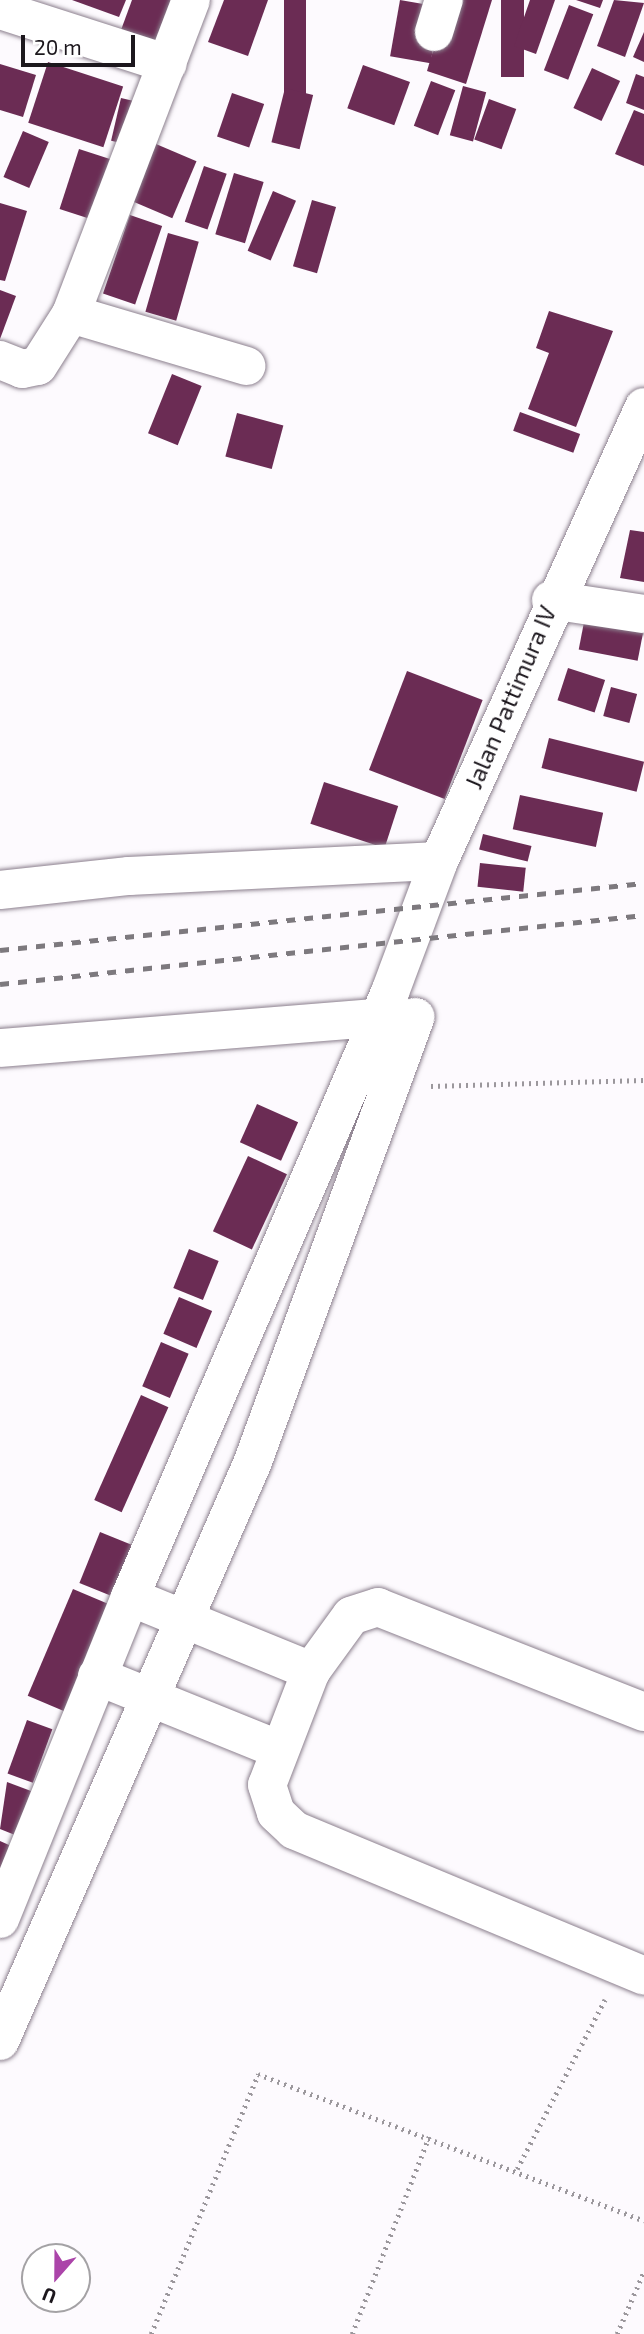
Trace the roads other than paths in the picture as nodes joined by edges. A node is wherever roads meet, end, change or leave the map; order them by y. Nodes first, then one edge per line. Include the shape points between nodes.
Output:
1 (191, 0) edge
2 (0, 10) edge
3 (168, 64) junction
4 (71, 314) junction
5 (0, 360) edge
6 (246, 366) dead end
7 (644, 407) edge
8 (551, 600) junction
9 (644, 614) edge
10 (439, 861) junction
11 (0, 890) edge
12 (395, 1008) junction
13 (0, 1048) edge
14 (252, 1319) junction
15 (300, 1333) junction
16 (130, 1597) junction
17 (187, 1621) junction
18 (311, 1671) junction
19 (97, 1676) junction
20 (154, 1698) junction
21 (644, 1712) edge
22 (281, 1750) junction
23 (0, 1919) edge
24 (633, 1971) edge
25 (4, 2023) edge

1 - 3 street
2 - 3 street
3 - 4 street
4 - 5 street via 38,366 22,369
4 - 6 street
7 - 8 street, Jalan Pattimura IV
8 - 9 street
8 - 10 street, Jalan Pattimura IV
10 - 11 street via 129,876
10 - 12 street, Jalan Pattimura IV
12 - 13 street
12 - 14 street
12 - 15 street via 393,1087
14 - 15 street
14 - 16 street
15 - 17 street
16 - 17 street
16 - 19 street
17 - 18 street
17 - 20 street
18 - 21 street via 351,1616 378,1607
18 - 22 street
19 - 20 street
19 - 23 street
20 - 22 street
20 - 25 street
22 - 24 street via 267,1784 276,1813 294,1830

